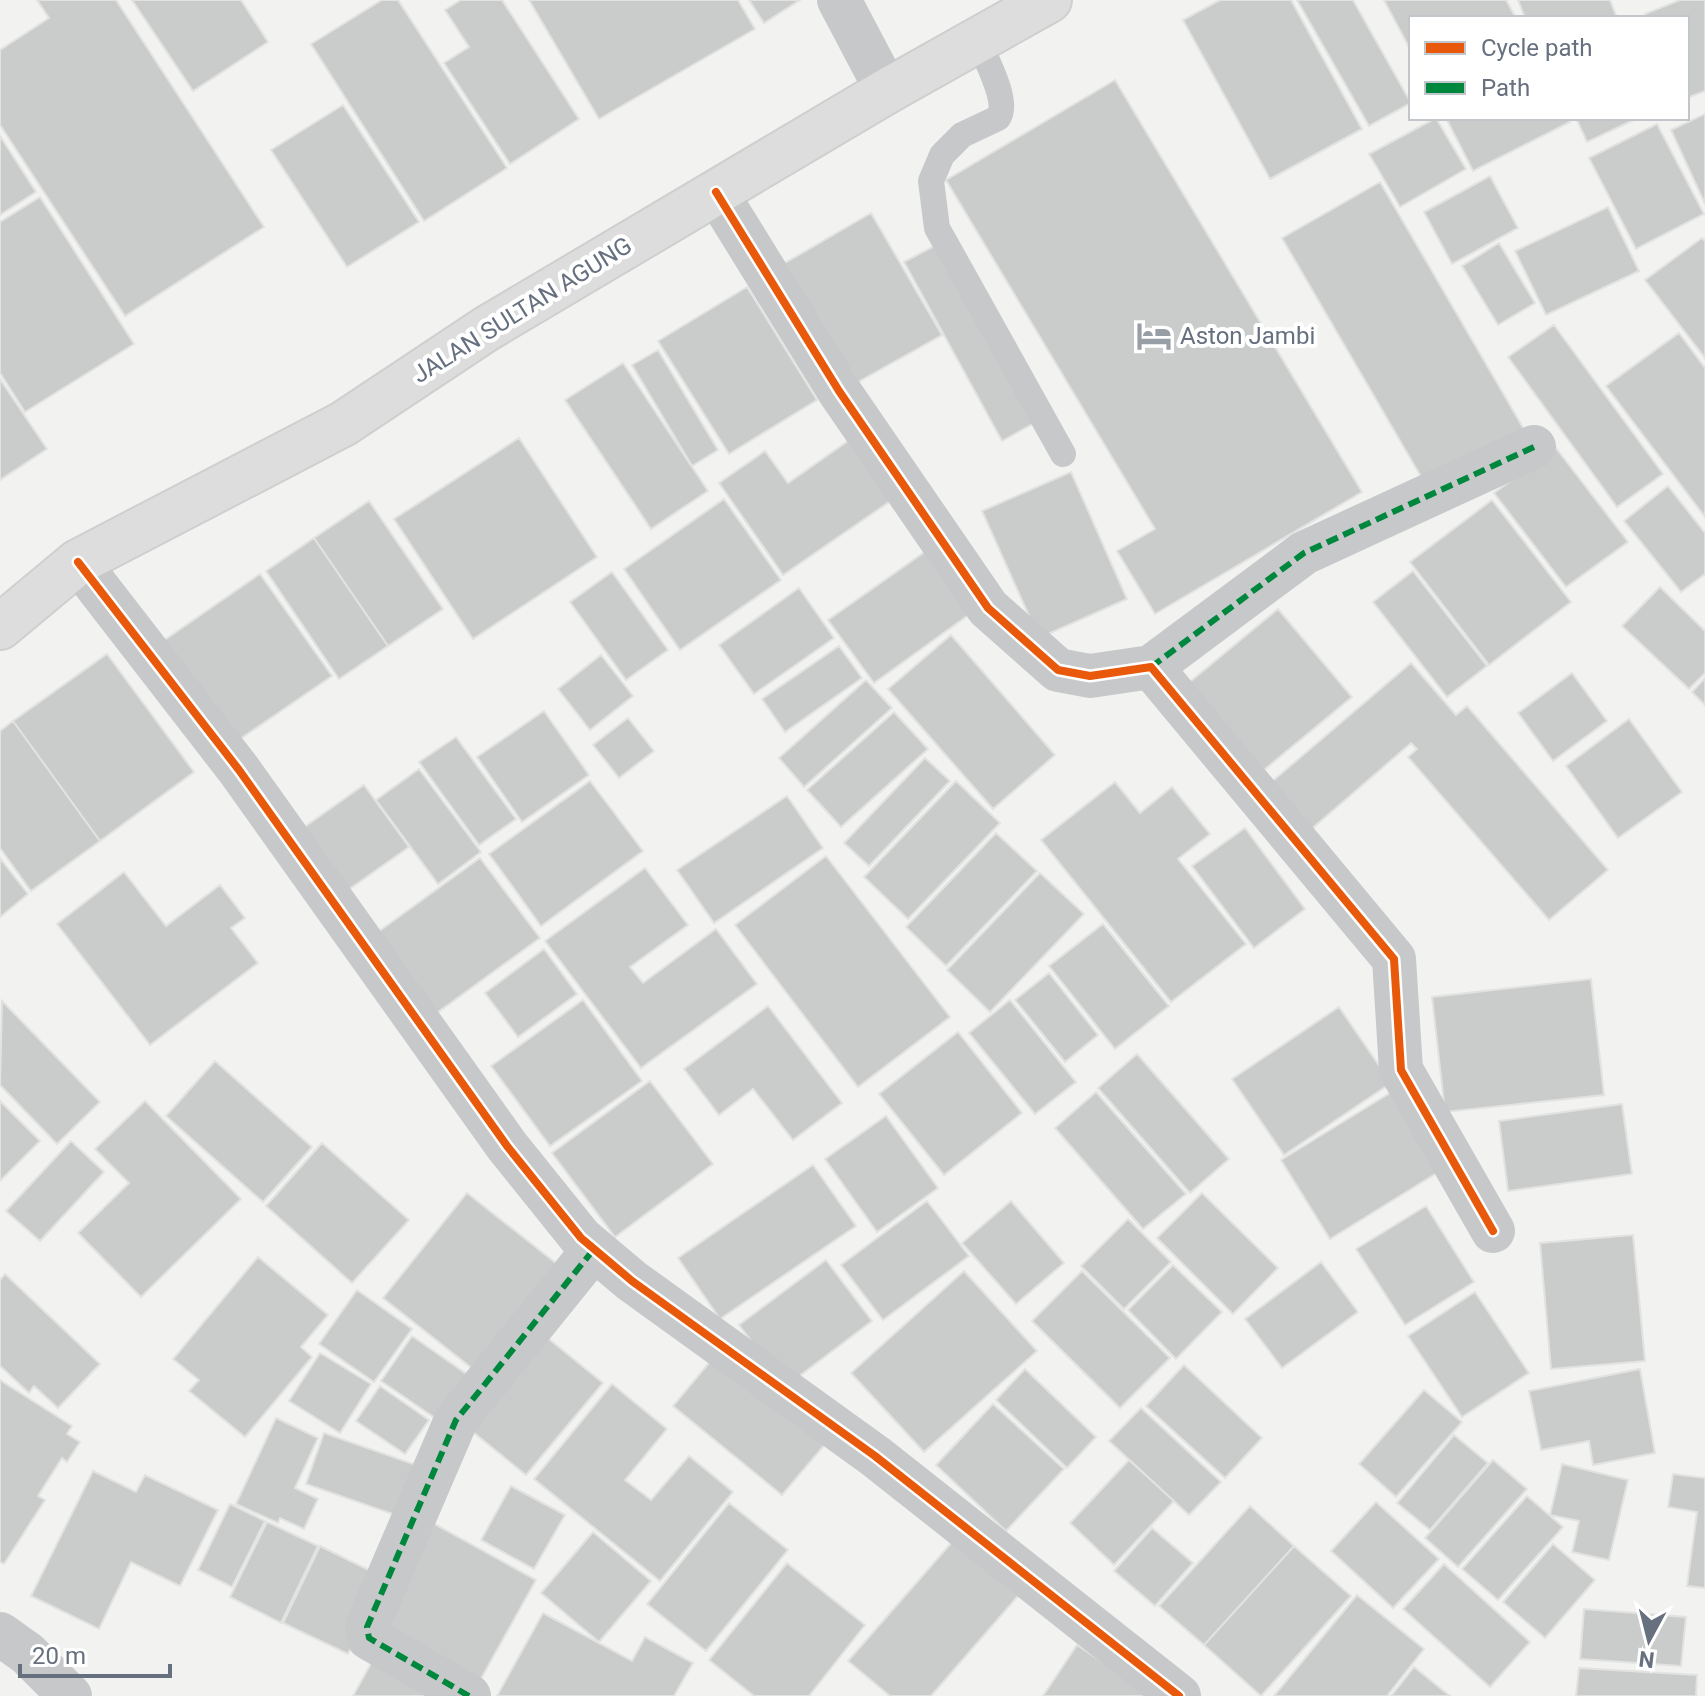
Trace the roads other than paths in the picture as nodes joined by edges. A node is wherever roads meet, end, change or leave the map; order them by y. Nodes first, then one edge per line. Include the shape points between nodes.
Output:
1 (839, 0) edge
2 (1049, 0) edge
3 (978, 40) junction
4 (887, 91) junction
5 (716, 192) junction
6 (1534, 447) dead end
7 (1063, 454) dead end
8 (78, 562) junction
9 (0, 627) edge
10 (1151, 667) junction
11 (1493, 1231) dead end
12 (594, 1249) junction
13 (0, 1634) edge
14 (70, 1696) edge
15 (469, 1696) edge
16 (1179, 1696) edge

1 - 4 street
2 - 3 highway, JALAN SULTAN AGUNG
3 - 4 highway, JALAN SULTAN AGUNG
3 - 7 lane via 1002,112 962,135 942,155 931,181 937,228
4 - 5 highway, JALAN SULTAN AGUNG
5 - 8 highway, JALAN SULTAN AGUNG via 486,329 343,424
5 - 10 street via 839,391 988,608 1058,670 1090,676
6 - 10 street via 1304,553
8 - 9 highway, JALAN SULTAN AGUNG
8 - 12 street via 239,770 507,1146
10 - 11 street via 1394,959 1401,1070
12 - 15 street via 456,1420 367,1627 369,1638
12 - 16 street via 875,1456
13 - 14 street

